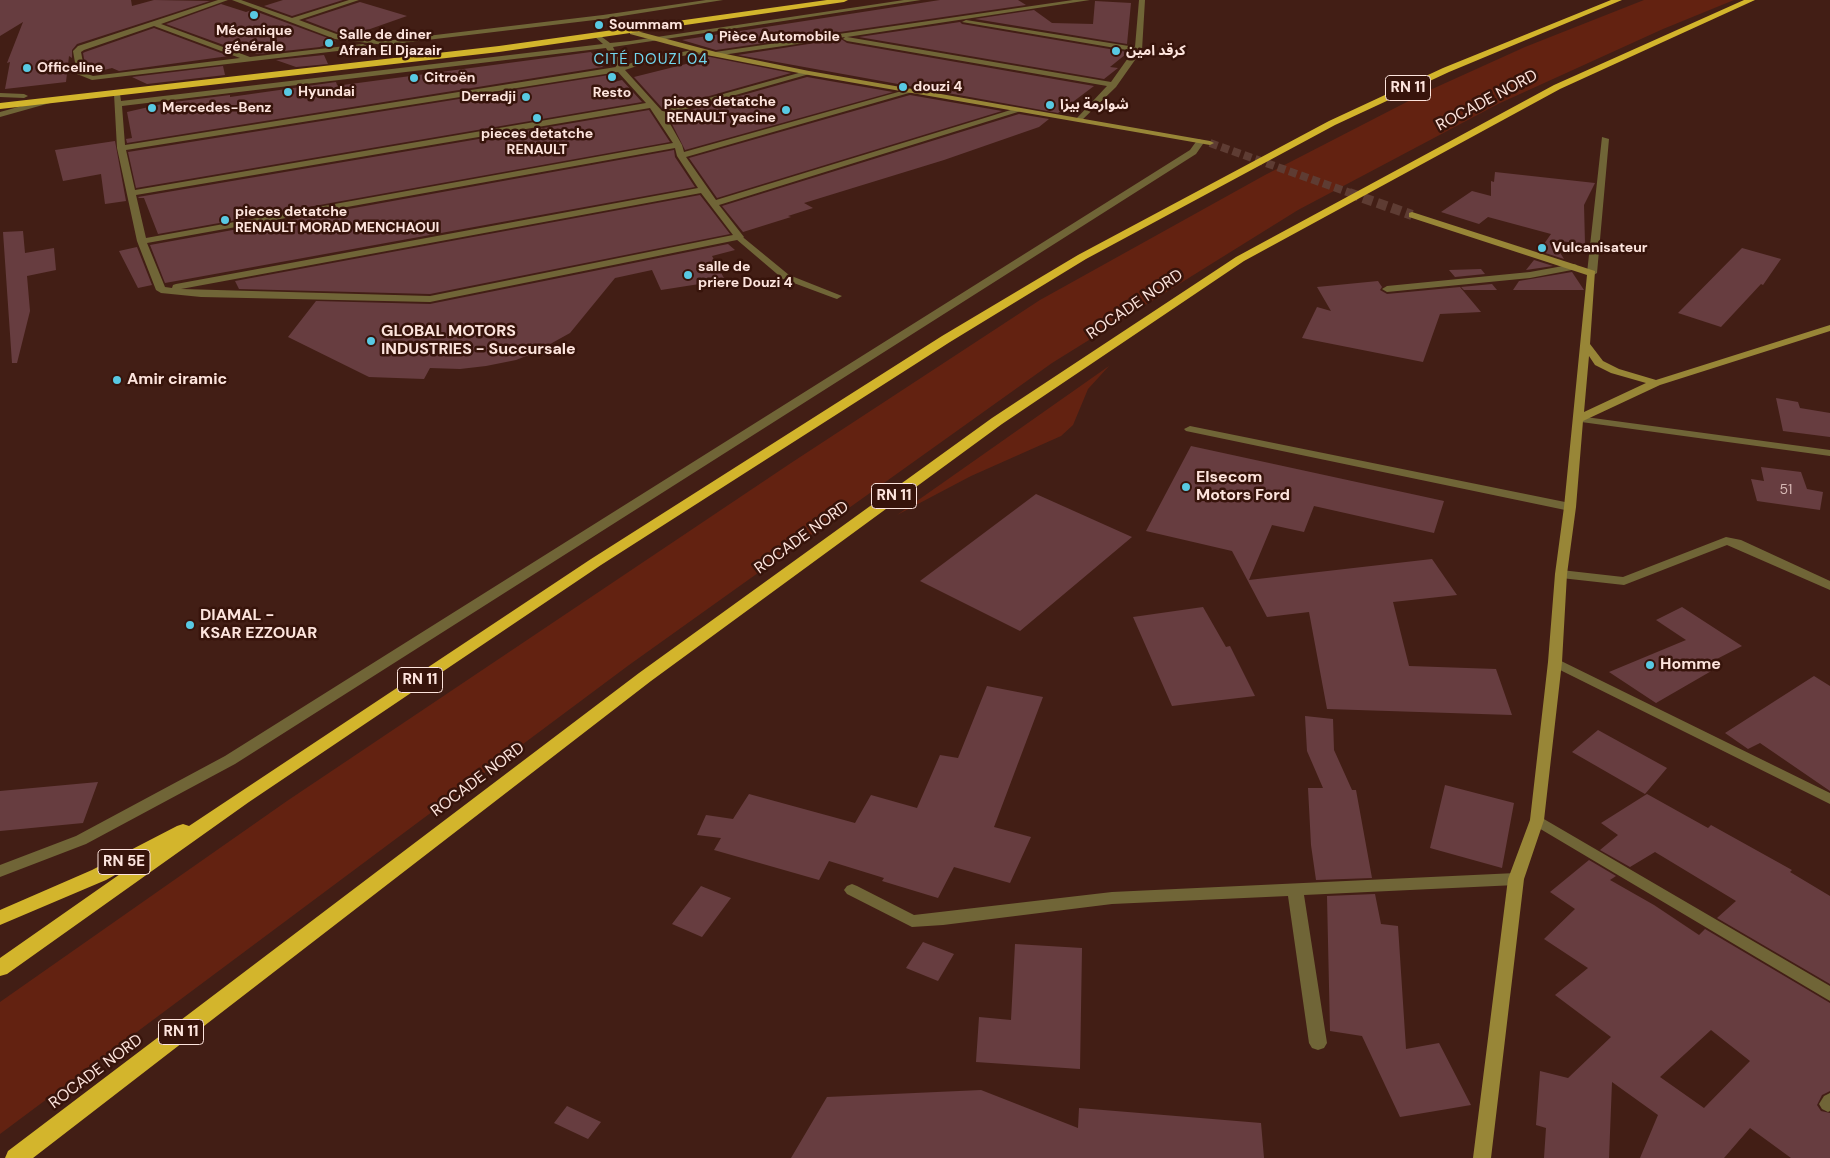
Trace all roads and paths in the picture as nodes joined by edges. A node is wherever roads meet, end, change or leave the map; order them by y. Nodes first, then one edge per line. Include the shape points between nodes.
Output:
1 (225, 0) edge
2 (235, 0) edge
3 (356, 0) edge
4 (720, 0) edge
5 (807, 0) edge
6 (844, 0) edge
7 (918, 0) edge
8 (1087, 0) edge
9 (1142, 0) edge
10 (1618, 0) edge
11 (1751, 0) edge
12 (952, 19) junction
13 (293, 20) junction
14 (153, 22) junction
15 (633, 32) junction
16 (598, 36) junction
17 (835, 37) junction
18 (659, 40) junction
19 (385, 43) junction
20 (609, 46) junction
21 (1138, 50) junction
22 (715, 54) junction
23 (250, 60) junction
24 (620, 69) junction
25 (156, 71) junction
26 (809, 73) junction
27 (152, 81) junction
28 (1113, 85) junction
29 (912, 91) junction
30 (116, 93) junction
31 (0, 97) edge
32 (47, 101) junction
33 (119, 104) junction
34 (651, 105) junction
35 (0, 106) edge
36 (1017, 110) junction
37 (660, 114) junction
38 (0, 115) edge
39 (1080, 120) junction
40 (1605, 139) dead end
41 (678, 145) junction
42 (121, 148) junction
43 (681, 156) junction
44 (703, 190) junction
45 (131, 193) junction
46 (713, 204) junction
47 (1412, 215) tunnel mouth
48 (740, 237) junction
49 (142, 241) junction
50 (1574, 267) junction
51 (1592, 273) junction
52 (1387, 289) dead end
53 (162, 290) junction
54 (837, 296) dead end
55 (1830, 328) edge
56 (1587, 346) junction
57 (1656, 382) junction
58 (1578, 419) junction
59 (1190, 429) dead end
60 (1830, 453) edge
61 (1570, 507) junction
62 (1561, 574) junction
63 (1830, 586) edge
64 (1555, 662) junction
65 (243, 798) junction
66 (1830, 800) edge
67 (1537, 820) junction
68 (0, 871) edge
69 (1516, 879) junction
70 (1295, 888) junction
71 (852, 890) dead end
72 (0, 918) edge
73 (0, 968) edge
74 (1830, 994) edge
75 (1318, 1043) dead end
76 (16, 1158) edge
77 (1482, 1158) edge

1 - 14 street
2 - 13 street
3 - 13 street
4 - 19 street via 603,18
5 - 27 highway via 586,31
6 - 15 highway
7 - 18 street
8 - 12 street
9 - 21 street
10 - 65 highway, RN 11 via 1446,70 1332,123 1082,258 937,345 604,557
11 - 76 highway, ROCADE NORD / RN 11 via 1557,86 1240,259 1013,410 645,677
12 - 17 street
12 - 21 street
13 - 19 street via 338,37
14 - 23 street
14 - 25 street via 81,48 77,55 81,74 86,77
15 - 16 highway
15 - 18 street
16 - 20 street
16 - 30 highway
17 - 22 street
17 - 28 street
18 - 20 street
18 - 22 street
19 - 23 street
20 - 24 street
20 - 33 street
21 - 28 street
22 - 24 street via 693,52
22 - 26 street
23 - 25 street
24 - 34 street
24 - 42 street
25 - 27 street
26 - 29 street
26 - 37 street
27 - 31 highway
28 - 39 street
29 - 36 street
29 - 43 street
30 - 32 highway
30 - 33 street
32 - 35 highway
32 - 38 street
33 - 42 street
34 - 37 street
34 - 45 street
36 - 39 street
36 - 46 street
37 - 41 street
39 - 68 street via 1206,142 230,760 81,840
40 - 51 street
41 - 43 street
41 - 49 street
42 - 45 street
43 - 44 street
44 - 46 street
44 - 53 street
45 - 49 street
46 - 48 street
47 - 50 street
48 - 53 street via 430,298 201,294
48 - 54 street via 786,277
49 - 53 street
50 - 51 street
50 - 52 street via 1530,275
51 - 56 street
55 - 57 street
56 - 57 street via 1599,363 1615,371
56 - 58 street
57 - 58 street
58 - 60 street
58 - 61 street
59 - 61 street
61 - 62 street
62 - 63 street via 1624,581 1726,542 1737,542
62 - 64 street
64 - 66 street
64 - 67 street
65 - 72 highway, RN 5E via 100,875
65 - 73 highway, RN 11
67 - 69 street
67 - 74 street
69 - 70 street
69 - 77 street
70 - 71 street via 1112,898 912,920
70 - 75 street

